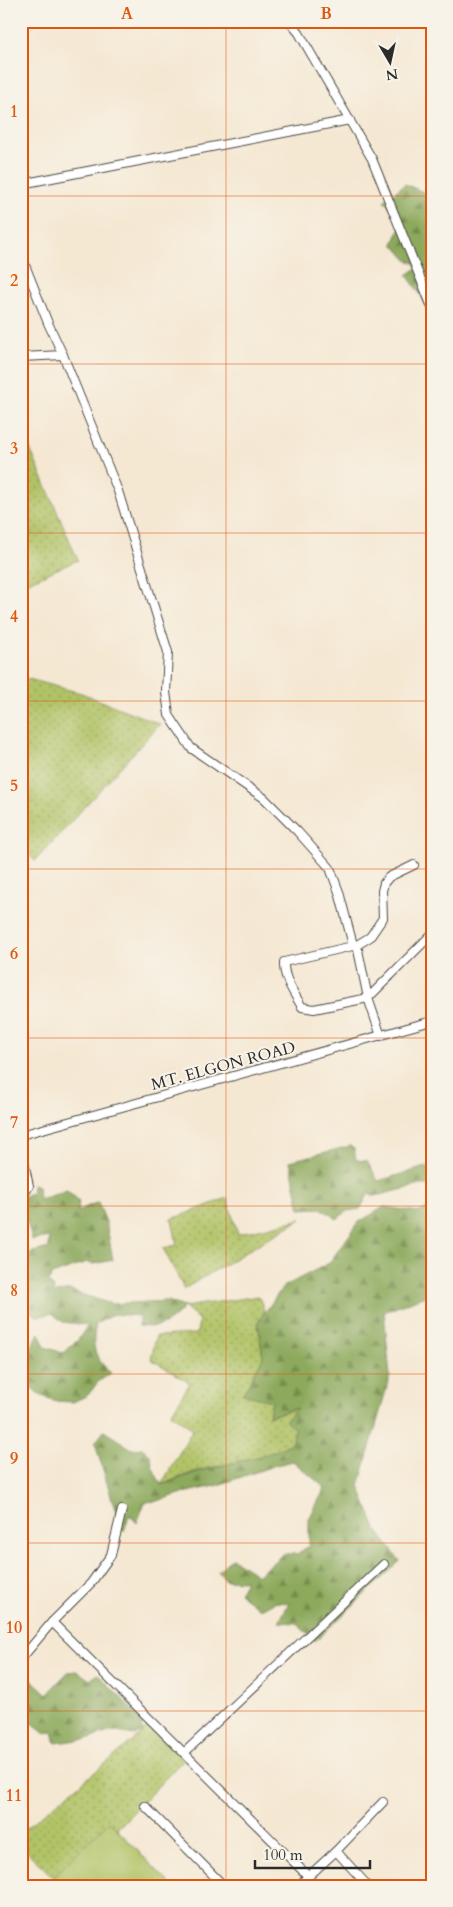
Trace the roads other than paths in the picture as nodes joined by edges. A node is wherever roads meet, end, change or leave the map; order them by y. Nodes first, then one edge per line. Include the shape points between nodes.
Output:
1 (289, 21) edge
2 (350, 120) junction
3 (21, 184) edge
4 (21, 255) edge
5 (432, 308) edge
6 (63, 355) junction
7 (21, 357) edge
8 (414, 864) dead end
9 (432, 934) edge
10 (355, 945) junction
11 (368, 998) junction
12 (432, 1022) edge
13 (381, 1036) junction
14 (21, 1135) edge
15 (21, 1149) edge
16 (21, 1193) edge
17 (122, 1510) dead end
18 (384, 1564) dead end
19 (52, 1622) junction
20 (21, 1659) edge
21 (184, 1753) junction
22 (383, 1802) dead end
23 (145, 1806) dead end
24 (336, 1851) junction
25 (308, 1876) junction
26 (224, 1886) edge
27 (298, 1886) edge
28 (368, 1886) edge

1 - 2 street
2 - 3 street
2 - 5 street via 372,159
4 - 6 street
6 - 7 street
6 - 10 street via 118,491 160,620 168,652 166,692 169,715 191,748 264,798 330,868
8 - 10 street via 384,883 384,918 370,937
9 - 11 street
10 - 11 street
10 - 11 street via 284,962 284,970 292,991 302,1007 307,1009
11 - 13 street
12 - 13 street, MT. ELGON ROAD
13 - 14 street, MT. ELGON ROAD
15 - 16 street via 29,1186
17 - 19 street via 111,1555 92,1584
18 - 21 street
19 - 20 street
19 - 21 street
21 - 25 street
22 - 24 street
23 - 26 street
24 - 25 street
24 - 28 street
25 - 27 street

